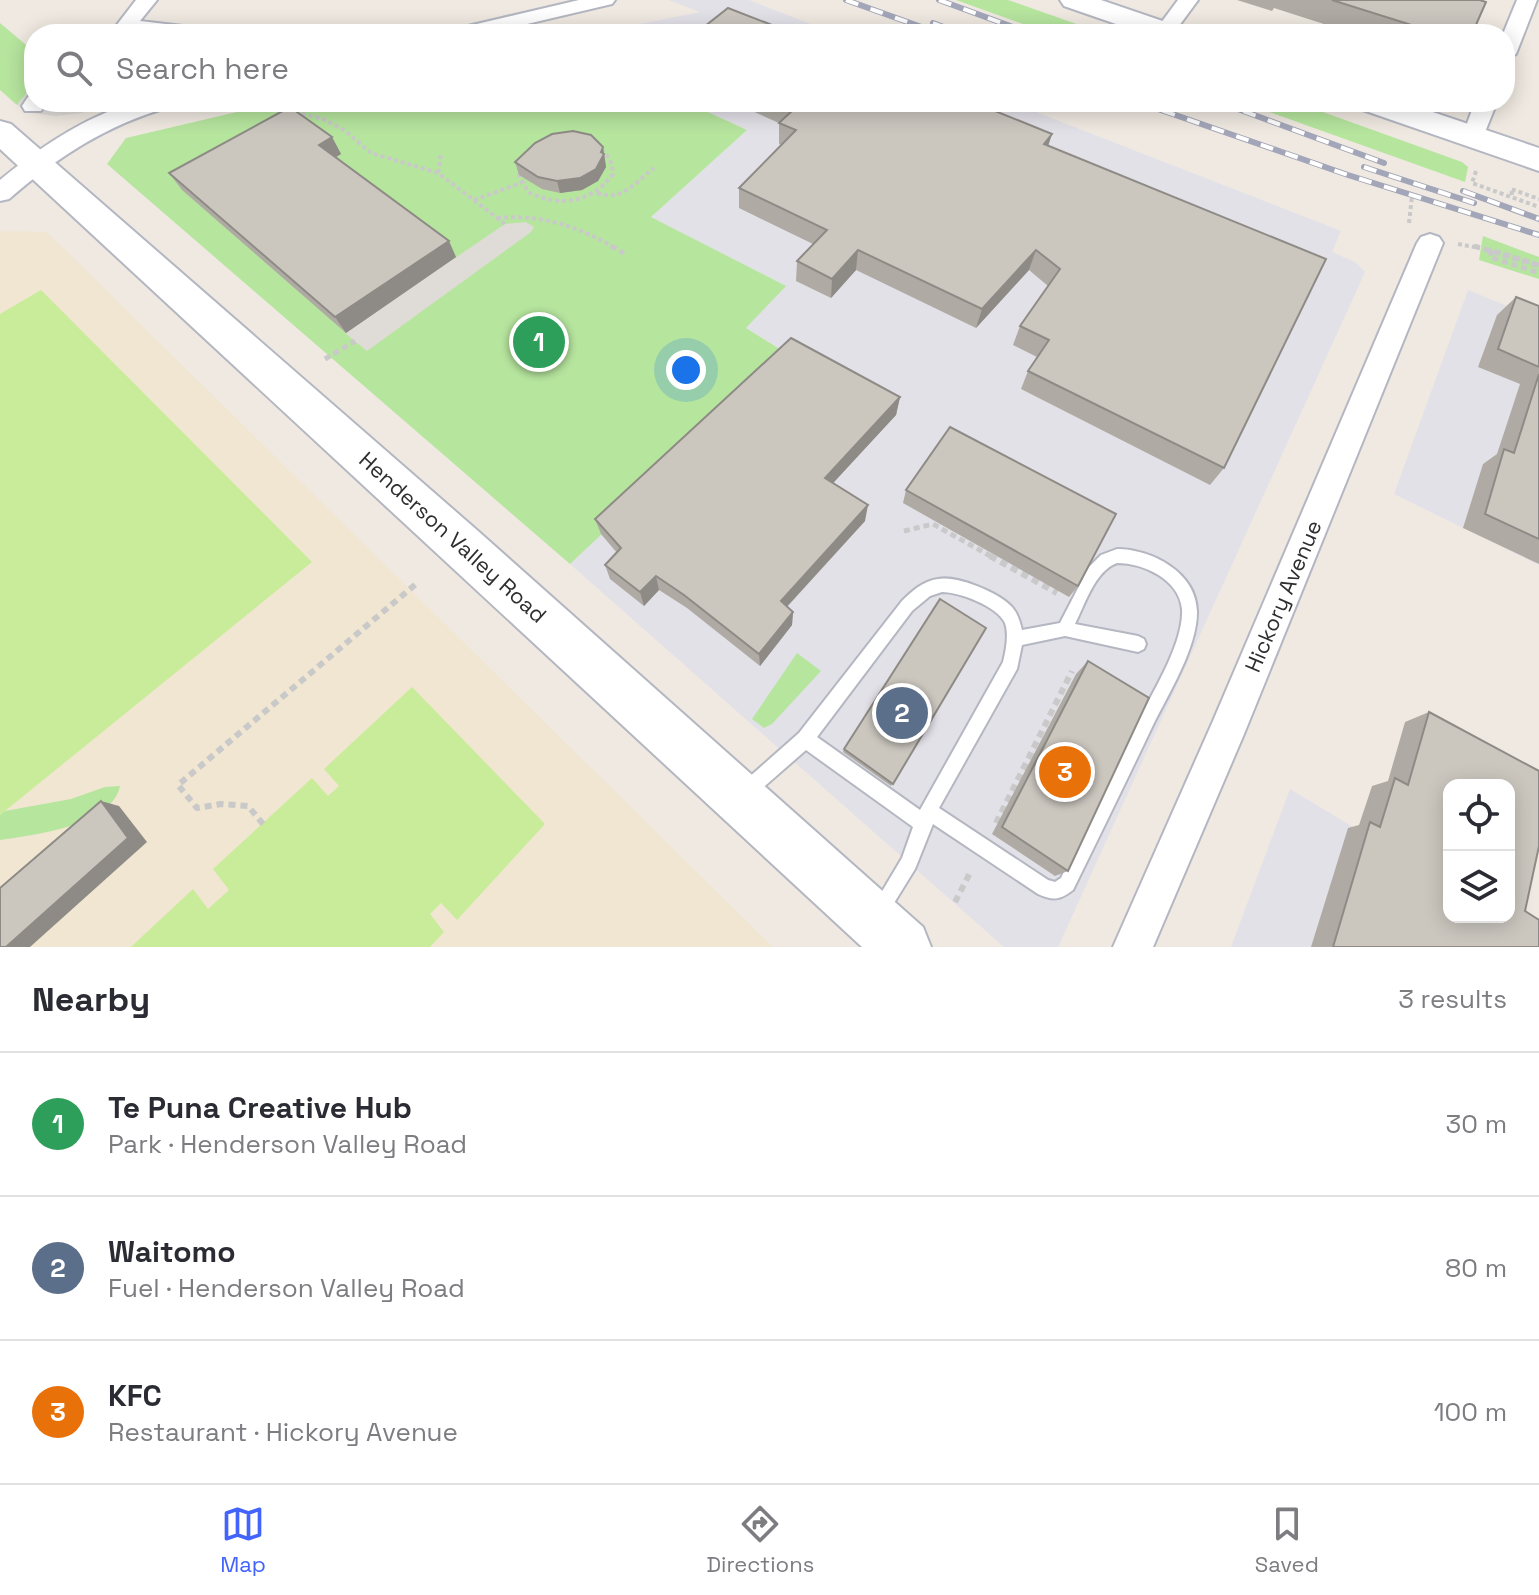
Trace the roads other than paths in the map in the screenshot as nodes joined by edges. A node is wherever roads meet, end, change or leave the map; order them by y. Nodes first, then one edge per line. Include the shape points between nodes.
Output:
1 (147, 0) edge
2 (605, 0) edge
3 (1074, 0) edge
4 (1188, 0) edge
5 (1527, 0) edge
6 (128, 24) edge
7 (501, 24) edge
8 (1145, 24) edge
9 (1174, 24) edge
10 (1515, 29) edge
11 (128, 112) edge
12 (1400, 112) edge
13 (1482, 112) edge
14 (0, 131) edge
15 (1473, 137) junction
16 (1539, 160) edge
17 (36, 162) junction
18 (0, 193) edge
19 (1441, 243) road end
20 (1065, 629) junction
21 (1015, 639) junction
22 (1138, 644) dead end
23 (805, 739) junction
24 (739, 798) junction
25 (926, 818) junction
26 (880, 934) edge
27 (1133, 947) edge

1 - 6 street
2 - 7 street
3 - 8 main road
4 - 9 street
5 - 10 street
11 - 17 street via 82,132
12 - 15 main road
13 - 15 street
14 - 17 main road, Henderson Valley Road
15 - 16 main road
17 - 18 street
17 - 24 main road, Henderson Valley Road
19 - 27 street, Hickory Avenue
20 - 21 lane
20 - 22 lane
20 - 25 lane via 1099,565 1118,556 1140,558 1177,580 1189,605 1174,665 1067,884 1057,891 1044,888
21 - 23 lane via 1009,615 1000,607 948,583 924,590
21 - 25 lane via 1011,664
23 - 24 lane
23 - 25 lane
24 - 26 main road, Henderson Valley Road
25 - 26 lane

